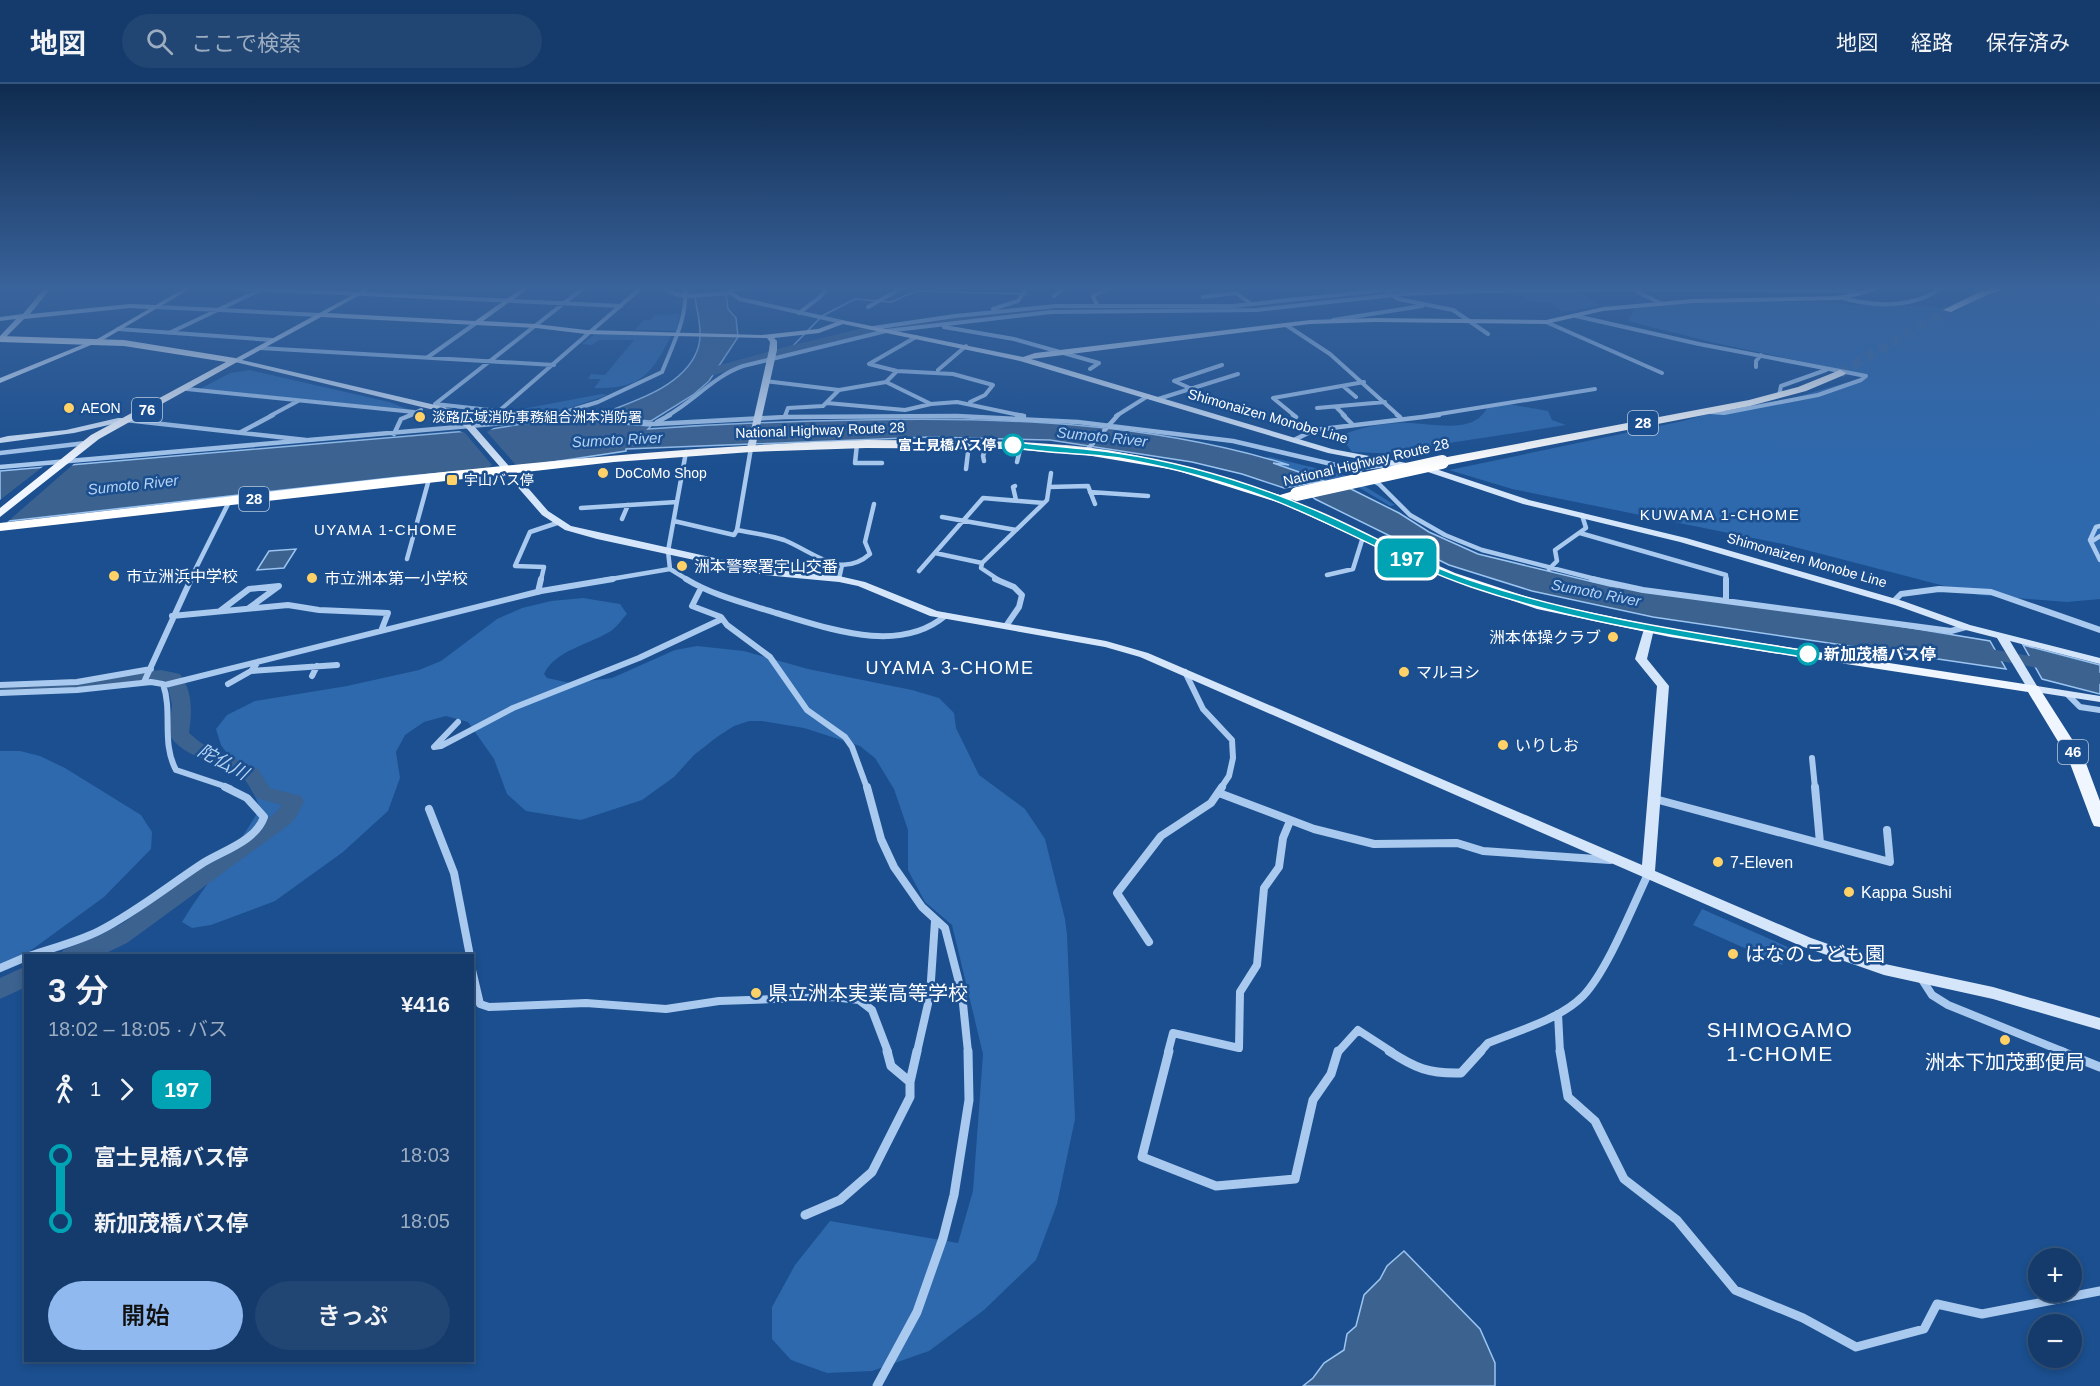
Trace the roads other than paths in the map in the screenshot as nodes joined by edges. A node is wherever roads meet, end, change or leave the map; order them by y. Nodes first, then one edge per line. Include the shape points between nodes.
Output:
1 (90, 347) edge
2 (131, 347) edge
3 (443, 347) edge
4 (509, 347) edge
5 (575, 347) edge
6 (672, 347) edge
7 (773, 347) edge
8 (823, 347) edge
9 (899, 347) edge
10 (965, 347) edge
11 (969, 347) edge
12 (1040, 347) edge
13 (1111, 347) edge
14 (1319, 347) edge
15 (1603, 347) edge
16 (1717, 347) edge
17 (260, 348) joint
18 (1061, 353) junction
19 (1761, 355) junction
20 (428, 357) junction
21 (770, 359) junction
22 (1023, 359) junction
23 (235, 361) junction
24 (490, 362) junction
25 (554, 365) junction
26 (1222, 365) dead end
27 (1820, 366) junction
28 (1756, 367) dead end
29 (1090, 369) dead end
30 (938, 370) dead end
31 (897, 371) junction
32 (1662, 373) dead end
33 (1840, 374) tunnel mouth
34 (1238, 375) dead end
35 (0, 381) edge
36 (765, 381) junction
37 (886, 382) junction
38 (1364, 382) junction
39 (1342, 386) junction
40 (187, 389) junction
41 (1193, 389) junction
42 (1595, 389) dead end
43 (839, 390) junction
44 (1148, 396) junction
45 (1779, 396) junction
46 (1356, 397) dead end
47 (1158, 399) junction
48 (299, 401) junction
49 (1385, 402) junction
50 (826, 403) junction
51 (970, 403) junction
52 (931, 404) junction
53 (1317, 408) dead end
54 (1337, 408) junction
55 (421, 410) dead end
56 (499, 411) junction
57 (1705, 411) junction
58 (414, 412) junction
59 (549, 417) junction
60 (785, 417) junction
61 (1296, 417) dead end
62 (1400, 417) junction
63 (757, 419) junction
64 (126, 420) junction
65 (1050, 420) junction
66 (654, 424) junction
67 (1352, 424) junction
68 (1104, 426) junction
69 (472, 428) junction
70 (240, 432) junction
71 (394, 434) junction
72 (1294, 440) junction
73 (0, 441) edge
74 (316, 441) junction
75 (86, 443) junction
76 (752, 444) junction
77 (857, 444) junction
78 (969, 444) junction
79 (987, 444) junction
80 (1021, 445) junction
81 (1086, 451) junction
82 (686, 452) junction
83 (0, 453) edge
84 (984, 461) dead end
85 (62, 462) junction
86 (1017, 462) dead end
87 (882, 463) dead end
88 (1396, 464) junction
89 (0, 467) edge
90 (966, 469) dead end
91 (1353, 469) junction
92 (508, 471) junction
93 (1051, 473) dead end
94 (429, 479) junction
95 (1015, 486) dead end
96 (1049, 487) junction
97 (1090, 492) junction
98 (1149, 496) dead end
99 (1280, 499) junction
100 (1016, 500) junction
101 (229, 502) junction
102 (677, 502) junction
103 (1044, 502) junction
104 (874, 504) dead end
105 (1095, 504) dead end
106 (628, 505) junction
107 (581, 508) dead end
108 (0, 514) edge
109 (1582, 515) junction
110 (942, 517) dead end
111 (622, 519) dead end
112 (674, 521) junction
113 (963, 521) junction
114 (557, 523) junction
115 (2100, 526) edge
116 (0, 527) edge
117 (737, 530) junction
118 (1016, 530) junction
119 (1580, 533) junction
120 (2100, 536) edge
121 (1364, 537) junction
122 (2091, 542) junction
123 (668, 551) junction
124 (935, 553) junction
125 (407, 559) dead end
126 (2100, 560) edge
127 (982, 563) junction
128 (842, 565) junction
129 (670, 569) junction
130 (1549, 569) junction
131 (919, 571) dead end
132 (1327, 575) dead end
133 (839, 579) junction
134 (701, 588) junction
135 (538, 592) junction
136 (1726, 601) junction
137 (1894, 602) junction
138 (248, 609) junction
139 (218, 612) junction
140 (172, 616) junction
141 (945, 616) junction
142 (722, 619) junction
143 (1006, 626) junction
144 (1966, 627) junction
145 (1649, 629) junction
146 (2100, 630) edge
147 (381, 631) junction
148 (2003, 638) junction
149 (259, 661) junction
150 (2100, 661) edge
151 (337, 665) dead end
152 (317, 666) junction
153 (151, 669) junction
154 (251, 671) junction
155 (1185, 671) junction
156 (312, 676) dead end
157 (144, 682) junction
158 (228, 684) dead end
159 (2030, 684) junction
160 (0, 685) edge
161 (165, 685) junction
162 (0, 693) edge
163 (2067, 694) junction
164 (2094, 698) edge
165 (2100, 710) edge
166 (458, 722) dead end
167 (1812, 758) dead end
168 (1219, 793) junction
169 (1654, 799) junction
170 (429, 808) dead end
171 (1290, 821) junction
172 (2100, 822) edge
173 (1887, 830) dead end
174 (1820, 843) junction
175 (1617, 860) junction
176 (1648, 874) junction
177 (935, 921) junction
178 (1149, 942) dead end
179 (33, 954) edge
180 (470, 954) edge
181 (24, 957) edge
182 (0, 968) edge
183 (1920, 977) junction
184 (474, 978) edge
185 (1558, 1014) junction
186 (2100, 1024) edge
187 (2100, 1067) edge
188 (910, 1082) junction
189 (805, 1215) dead end
190 (2100, 1291) edge
191 (877, 1386) edge

1 - 35 main road
2 - 23 main road
3 - 20 street
4 - 24 street
5 - 25 street
6 - 59 street via 662,372 591,404
7 - 21 main road
8 - 21 street
9 - 31 street via 869,364
10 - 30 street
11 - 22 main road, Shimonaizen Monobe Line
12 - 18 street
13 - 18 main road
14 - 38 street
15 - 32 street
16 - 19 street
17 - 20 street
17 - 23 main road
18 - 22 main road
18 - 29 street via 1099,363
19 - 27 street
19 - 28 street via 1755,361
20 - 24 street
21 - 36 main road
21 - 66 street via 728,371 683,407
22 - 44 main road, Shimonaizen Monobe Line
23 - 40 main road, 76
23 - 69 main road via 446,410 462,417
24 - 25 street
24 - 56 street via 435,404
25 - 56 street
26 - 41 street via 1174,381
27 - 45 street via 1826,370 1781,386
27 - 57 street via 1866,376 1818,395 1724,413
31 - 37 street
31 - 51 street via 954,374 993,385
33 - 45 highway, National Highway Route 28 / 28
34 - 41 street
36 - 43 street
36 - 63 main road
37 - 43 street
37 - 52 street
38 - 39 street
38 - 49 street
39 - 46 street
39 - 61 street via 1273,398
40 - 48 street
40 - 64 main road, 76
41 - 47 street
42 - 62 street via 1443,414
43 - 50 street
44 - 47 main road, Shimonaizen Monobe Line
44 - 68 street via 1127,406
45 - 57 highway, National Highway Route 28 / 28
47 - 72 main road, Shimonaizen Monobe Line
48 - 58 street
48 - 70 street
49 - 54 street
49 - 62 street
50 - 52 street via 905,410
50 - 60 street via 788,408
51 - 52 street
51 - 65 street
53 - 54 street
54 - 67 street
55 - 58 street
56 - 59 street via 510,419
57 - 99 highway, National Highway Route 28 / 28, bridge via 1442,462
58 - 71 street via 401,418
59 - 66 street
59 - 69 street
60 - 63 street
60 - 65 street
62 - 67 street
63 - 66 street
63 - 76 main road
64 - 70 street
64 - 73 main road
64 - 75 main road, 76
65 - 68 street
67 - 72 street via 1314,430
68 - 81 street
68 - 91 street via 1233,441
69 - 71 street
69 - 92 main road
70 - 74 street
71 - 74 street
72 - 88 main road, Shimonaizen Monobe Line
74 - 85 street
75 - 83 street
75 - 85 main road, 76
76 - 77 highway, National Highway Route 28 / 28
76 - 82 highway, National Highway Route 28 / 28
76 - 117 street
77 - 78 highway, National Highway Route 28 / 28
77 - 87 street via 855,462
78 - 79 highway, National Highway Route 28 / 28
78 - 90 street
79 - 80 highway, National Highway Route 28 / 28
79 - 84 street
80 - 81 highway, National Highway Route 28 / 28
80 - 86 street
81 - 99 highway, National Highway Route 28 / 28 via 1177,467
82 - 92 highway, National Highway Route 28 / 28
82 - 102 street
85 - 89 street
85 - 108 main road, 76
88 - 91 street
88 - 109 main road, Shimonaizen Monobe Line via 1430,470 1526,502
91 - 130 street via 1379,484 1424,525 1467,545
92 - 94 highway, National Highway Route 28 / 28
92 - 114 main road
93 - 96 street
94 - 101 highway, National Highway Route 28 / 28
94 - 125 street
95 - 100 street
96 - 97 street via 1088,486
96 - 103 street
97 - 98 street
97 - 105 street
99 - 121 main road
100 - 103 street
100 - 113 street via 983,498
101 - 116 highway, National Highway Route 28 / 28
101 - 140 street
102 - 106 street
102 - 112 street
103 - 118 street
104 - 128 street via 866,542 870,554
106 - 107 street
106 - 111 street
109 - 119 street via 1586,528
109 - 137 main road, Shimonaizen Monobe Line via 1683,540
110 - 113 street
112 - 117 street via 734,535
112 - 123 street
113 - 118 street
113 - 124 street
114 - 123 main road
114 - 135 street via 530,532 514,566 544,567
115 - 122 street
117 - 128 street via 784,540
118 - 127 street
119 - 130 street via 1555,550 1557,561
119 - 136 street via 1726,575
120 - 122 street
121 - 132 street via 1353,568
121 - 145 main road via 1501,594
122 - 126 street
123 - 129 street
123 - 133 main road via 779,575
124 - 127 street
124 - 131 street
127 - 143 street via 981,568 989,577 1018,587 1022,593 1023,600
128 - 133 street
129 - 134 street
129 - 135 street
130 - 136 street via 1643,590
133 - 141 main road
134 - 141 street via 800,621 867,635 906,634 933,626
134 - 142 street via 692,606
135 - 147 street
136 - 144 street via 1951,631
137 - 144 main road, Shimonaizen Monobe Line
137 - 146 street via 1901,594 1939,589 1991,592
138 - 139 street
138 - 139 street via 279,586 249,589
138 - 147 street via 288,605 388,613
139 - 140 street
140 - 153 street
141 - 143 main road
142 - 166 street via 640,658 530,701 441,747 434,747
142 - 177 street via 770,657 807,710 845,737 863,773 881,839 894,867
143 - 155 main road via 1106,644
144 - 148 main road, Shimonaizen Monobe Line
145 - 159 main road
145 - 169 main road via 1641,659 1662,686
147 - 149 street
148 - 150 main road, Shimonaizen Monobe Line
148 - 159 main road
149 - 154 street
149 - 161 street
151 - 152 street
152 - 154 street
152 - 156 street
153 - 157 street
153 - 160 street via 77,682
154 - 158 street
155 - 168 street via 1203,709 1232,740 1229,776
155 - 175 main road
157 - 161 street
157 - 162 street
159 - 163 main road
159 - 172 main road, 46 via 2076,758
161 - 179 street via 166,750 176,770 247,798 264,817 262,823 244,840 203,863 132,913 97,932
163 - 164 main road
163 - 165 street via 2080,706
167 - 174 street
168 - 171 street
168 - 178 street via 1211,803 1161,836 1117,893
169 - 174 street
169 - 176 main road
170 - 180 street via 454,873
171 - 175 street via 1374,844 1457,843 1483,851
171 - 185 street via 1279,867 1264,888 1257,965 1240,992 1239,1048 1173,1033 1142,1157 1216,1186 1295,1179 1312,1100 1331,1074 1338,1051 1358,1030 1414,1067 1439,1074 1461,1073 1488,1042
173 - 174 street via 1890,862
175 - 176 main road
176 - 183 main road via 1806,942
176 - 185 street via 1597,978 1582,997
177 - 188 street via 930,995
177 - 191 street via 945,928 962,994 969,1100 943,1238 917,1312
181 - 182 street
183 - 186 main road
183 - 187 street via 1932,995 1948,1005
184 - 188 street via 480,1004 489,1007 586,1003 666,1009 719,1001 832,997 859,1000 872,1010 891,1066
185 - 190 street via 1561,1066 1568,1097 1595,1121 1624,1179 1677,1220 1735,1290 1803,1318 1856,1347 1924,1329 1937,1304 1982,1314
188 - 189 street via 910,1097 872,1172 840,1200

